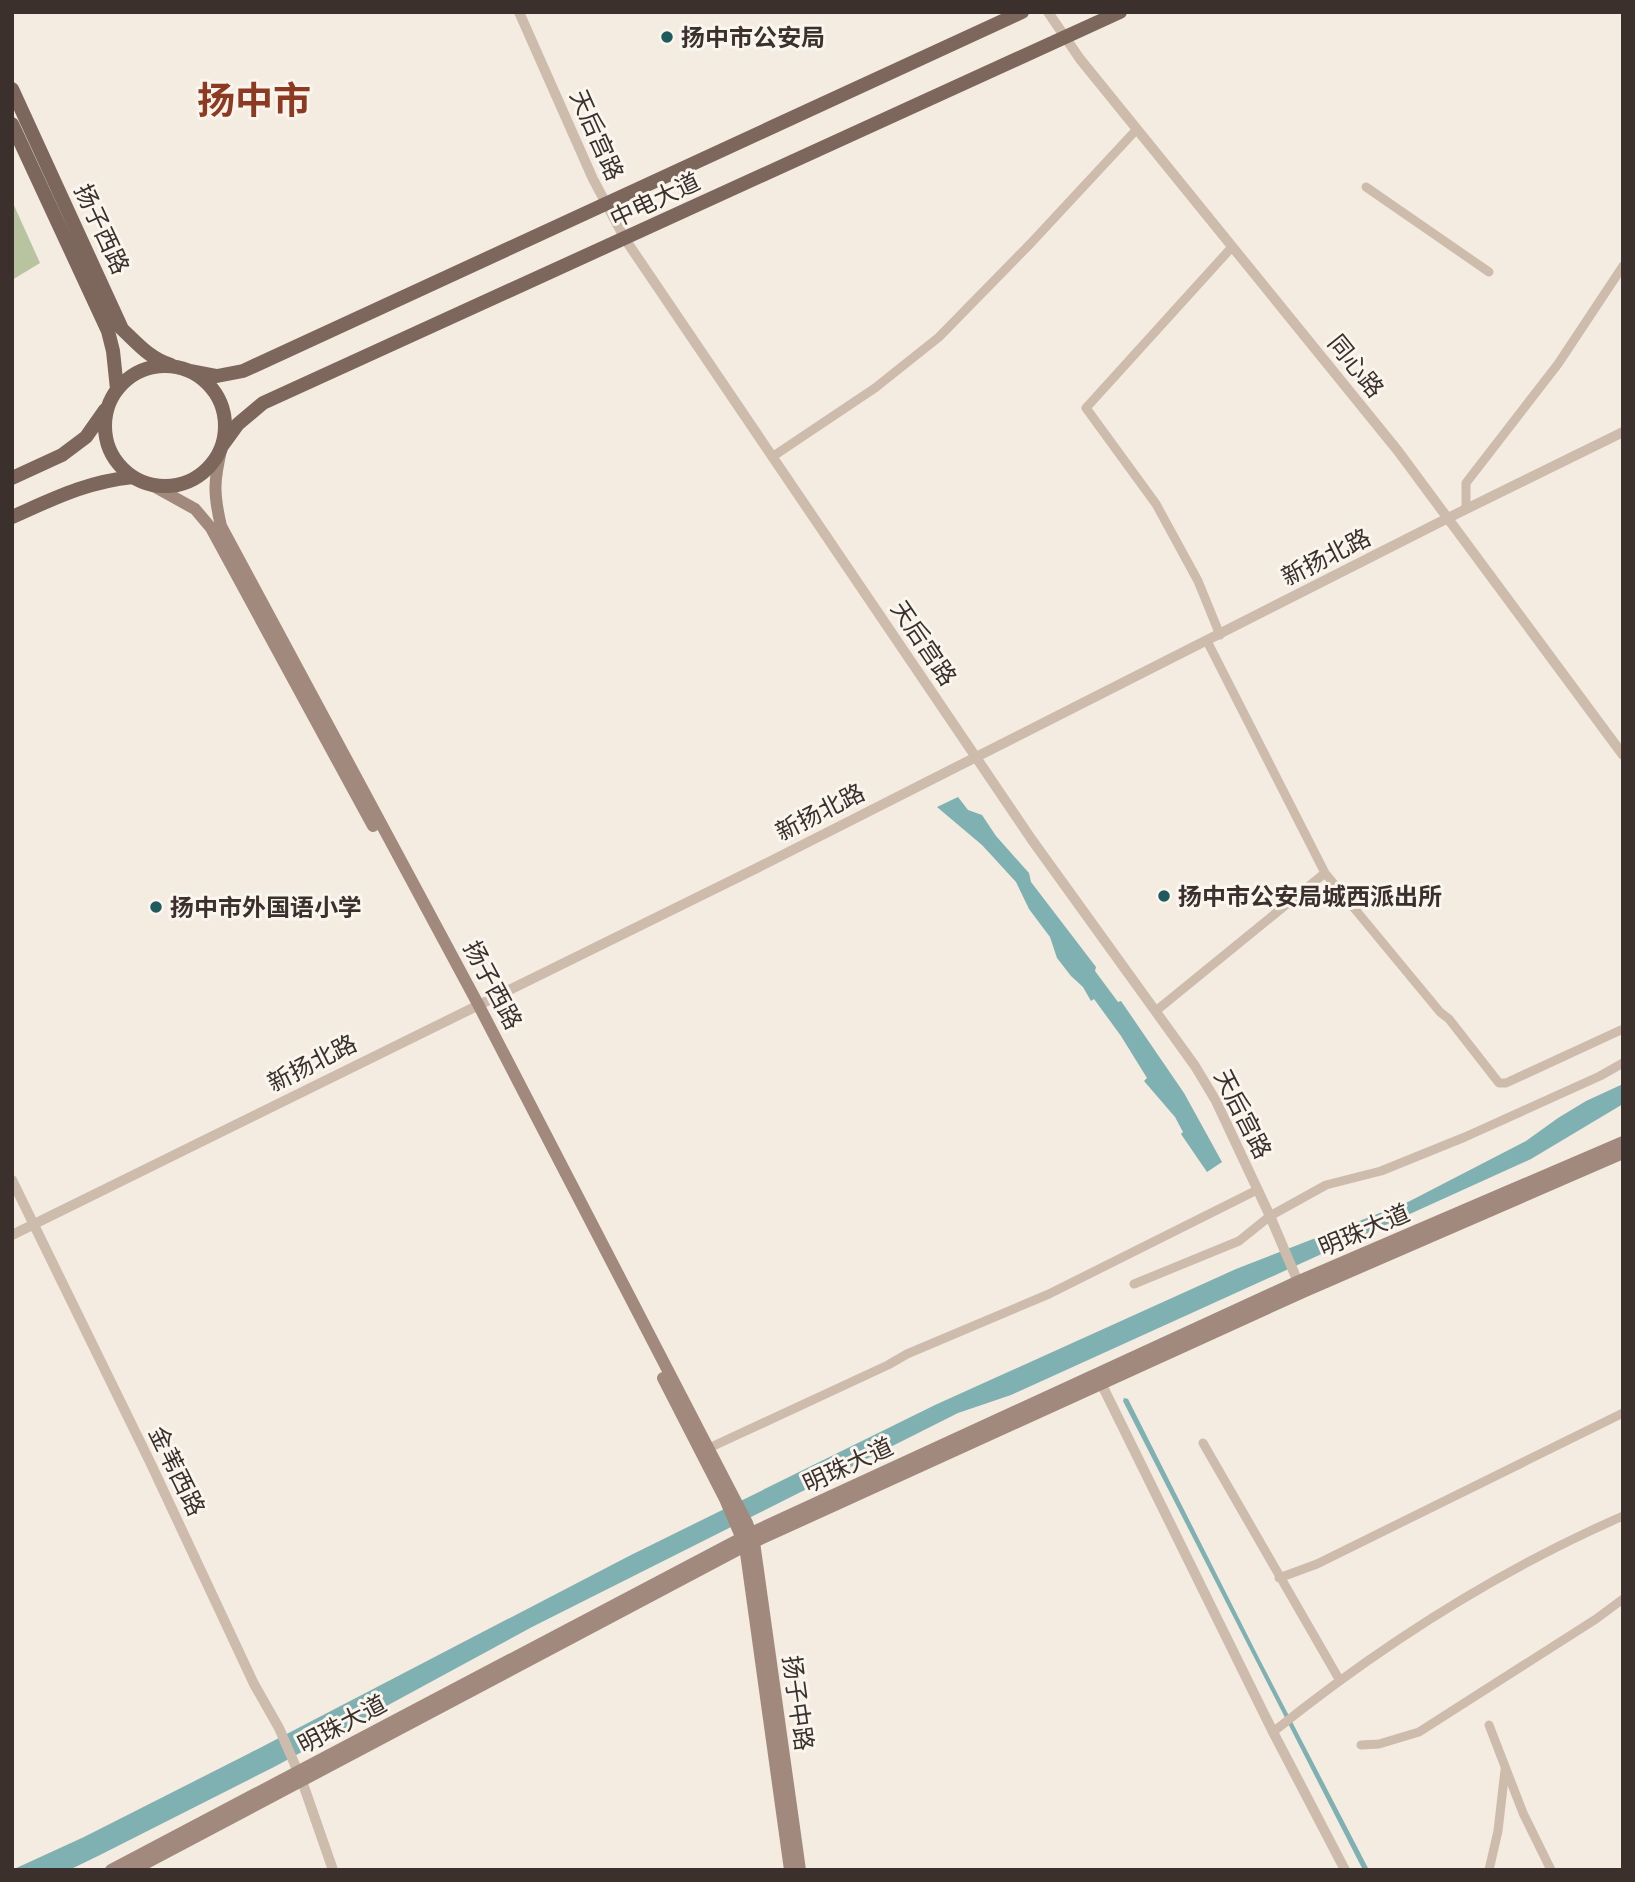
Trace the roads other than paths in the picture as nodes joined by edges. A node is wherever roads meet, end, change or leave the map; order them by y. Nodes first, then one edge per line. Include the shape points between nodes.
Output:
1 (519, 12) edge
2 (1022, 12) edge
3 (1048, 12) edge
4 (1120, 12) edge
5 (1065, 37) junction
6 (12, 89) edge
7 (12, 124) edge
8 (1137, 129) junction
9 (1366, 187) dead end
10 (606, 205) junction
11 (625, 239) junction
12 (1232, 247) junction
13 (1623, 266) edge
14 (1489, 272) dead end
15 (176, 366) junction
16 (191, 371) junction
17 (117, 389) junction
18 (108, 406) junction
19 (1623, 432) edge
20 (222, 446) junction
21 (772, 457) junction
22 (134, 477) junction
23 (12, 478) edge
24 (150, 484) junction
25 (1466, 509) junction
26 (12, 517) edge
27 (1448, 518) junction
28 (1220, 635) junction
29 (1207, 641) junction
30 (1623, 755) edge
31 (976, 757) junction
32 (1325, 873) junction
33 (474, 1006) junction
34 (1157, 1010) junction
35 (1623, 1029) edge
36 (1623, 1063) edge
37 (1623, 1142) edge
38 (1623, 1153) edge
39 (12, 1180) edge
40 (1257, 1190) junction
41 (1270, 1216) junction
42 (34, 1225) junction
43 (12, 1235) edge
44 (1299, 1282) junction
45 (1134, 1284) dead end
46 (1099, 1378) junction
47 (1623, 1413) edge
48 (1203, 1443) dead end
49 (709, 1448) junction
50 (730, 1497) junction
51 (1623, 1517) edge
52 (746, 1534) junction
53 (1279, 1578) junction
54 (1623, 1599) edge
55 (1339, 1679) junction
56 (1489, 1725) dead end
57 (1275, 1730) junction
58 (1362, 1745) dead end
59 (1505, 1769) junction
60 (299, 1772) junction
61 (137, 1869) edge
62 (111, 1870) edge
63 (333, 1870) edge
64 (790, 1870) edge
65 (800, 1870) edge
66 (1345, 1870) edge
67 (1489, 1870) edge
68 (1551, 1870) edge

1 - 10 street, 天后宫路
2 - 10 main road, 中电大道
3 - 5 street, 同心路
4 - 5 main road, 中电大道
5 - 8 street, 同心路
5 - 11 main road, 中电大道
6 - 15 main road, 扬子西路 via 122,329 160,361
7 - 17 main road, 扬子西路 via 108,331
8 - 12 street, 同心路
8 - 21 street via 939,337 875,388
9 - 14 street
10 - 11 street, 天后宫路
10 - 16 main road, 中电大道 via 243,371 217,376
11 - 20 main road, 中电大道 via 263,403 238,424
11 - 21 street, 天后宫路
12 - 27 street, 同心路
12 - 28 street via 1086,408 1156,504 1198,581
13 - 25 street via 1558,364 1466,483
15 - 16 main road
15 - 17 main road via 143,369
16 - 20 main road via 206,381 224,411
17 - 18 main road
18 - 22 main road via 108,445 118,463
18 - 23 main road via 86,437 62,455
19 - 25 street, 新扬北路
20 - 24 main road via 208,468 186,483
20 - 33 main road, 扬子西路 via 214,494 221,526
21 - 31 street, 天后宫路
22 - 24 main road
22 - 26 main road via 71,490
24 - 33 main road, 扬子西路 via 195,509 211,528
25 - 27 street, 新扬北路
27 - 28 street, 新扬北路
27 - 30 street, 同心路
28 - 29 street, 新扬北路
29 - 31 street, 新扬北路
29 - 32 street
31 - 33 street, 新扬北路
31 - 34 street, 天后宫路
32 - 34 street
32 - 35 street via 1499,1083
33 - 42 street, 新扬北路
33 - 49 main road, 扬子西路
33 - 50 main road, 扬子西路
34 - 40 street, 天后宫路 via 1216,1101
36 - 41 street via 1465,1137 1381,1171 1326,1185
37 - 44 main road, 明珠大道
38 - 44 main road, 明珠大道
39 - 42 street, 金苇西路
40 - 41 street, 天后宫路
40 - 49 street via 1049,1294 907,1354
41 - 44 street, 天后宫路
41 - 45 street via 1239,1241
42 - 43 street, 新扬北路
42 - 60 street, 金苇西路
44 - 46 main road, 明珠大道
46 - 52 main road, 明珠大道
46 - 57 street
47 - 53 street via 1317,1564
48 - 53 street
49 - 50 main road, 扬子西路
50 - 52 main road, 扬子西路
51 - 55 street via 1524,1564
52 - 60 main road, 明珠大道
52 - 64 main road, 扬子中路
52 - 65 main road, 扬子中路
53 - 55 street
54 - 58 street via 1419,1732
55 - 57 street
56 - 59 street
57 - 66 street
59 - 67 street
59 - 68 street
60 - 61 main road, 明珠大道
60 - 62 main road, 明珠大道
60 - 63 street, 金苇西路

